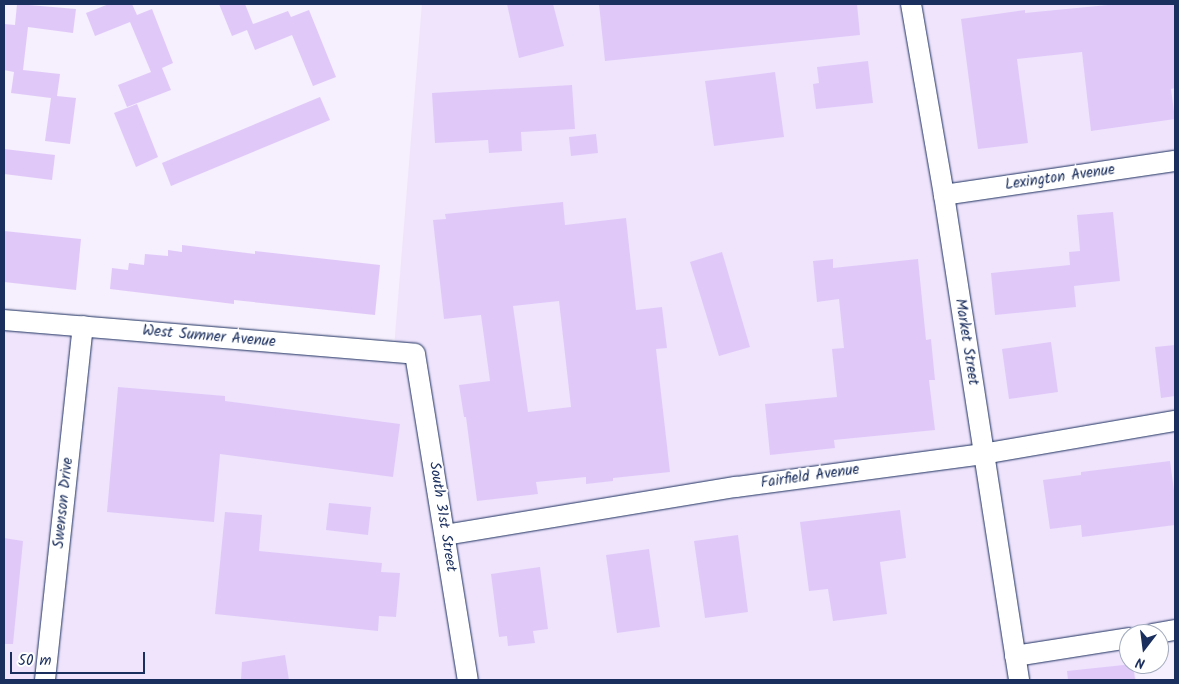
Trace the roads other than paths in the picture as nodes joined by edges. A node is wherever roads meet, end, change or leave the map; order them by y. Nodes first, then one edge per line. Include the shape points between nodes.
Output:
1 (911, 4) edge
2 (1175, 161) edge
3 (944, 195) junction
4 (4, 320) edge
5 (83, 326) junction
6 (414, 354) joint
7 (1175, 421) edge
8 (983, 454) junction
9 (444, 534) junction
10 (1119, 640) edge
11 (1015, 656) junction
12 (45, 680) edge
13 (468, 680) edge
14 (1019, 680) edge

1 - 3 street, Market Street
2 - 3 street, Lexington Avenue
3 - 8 street, Market Street
4 - 5 street, West Sumner Avenue
5 - 6 street, West Sumner Avenue
5 - 12 street, Swenson Drive
6 - 9 street, South 31st Street
7 - 8 street, Fairfield Avenue
8 - 9 street, Fairfield Avenue via 736,487
8 - 11 street, Market Street
9 - 13 street, South 31st Street
10 - 11 street
11 - 14 street, Market Street

